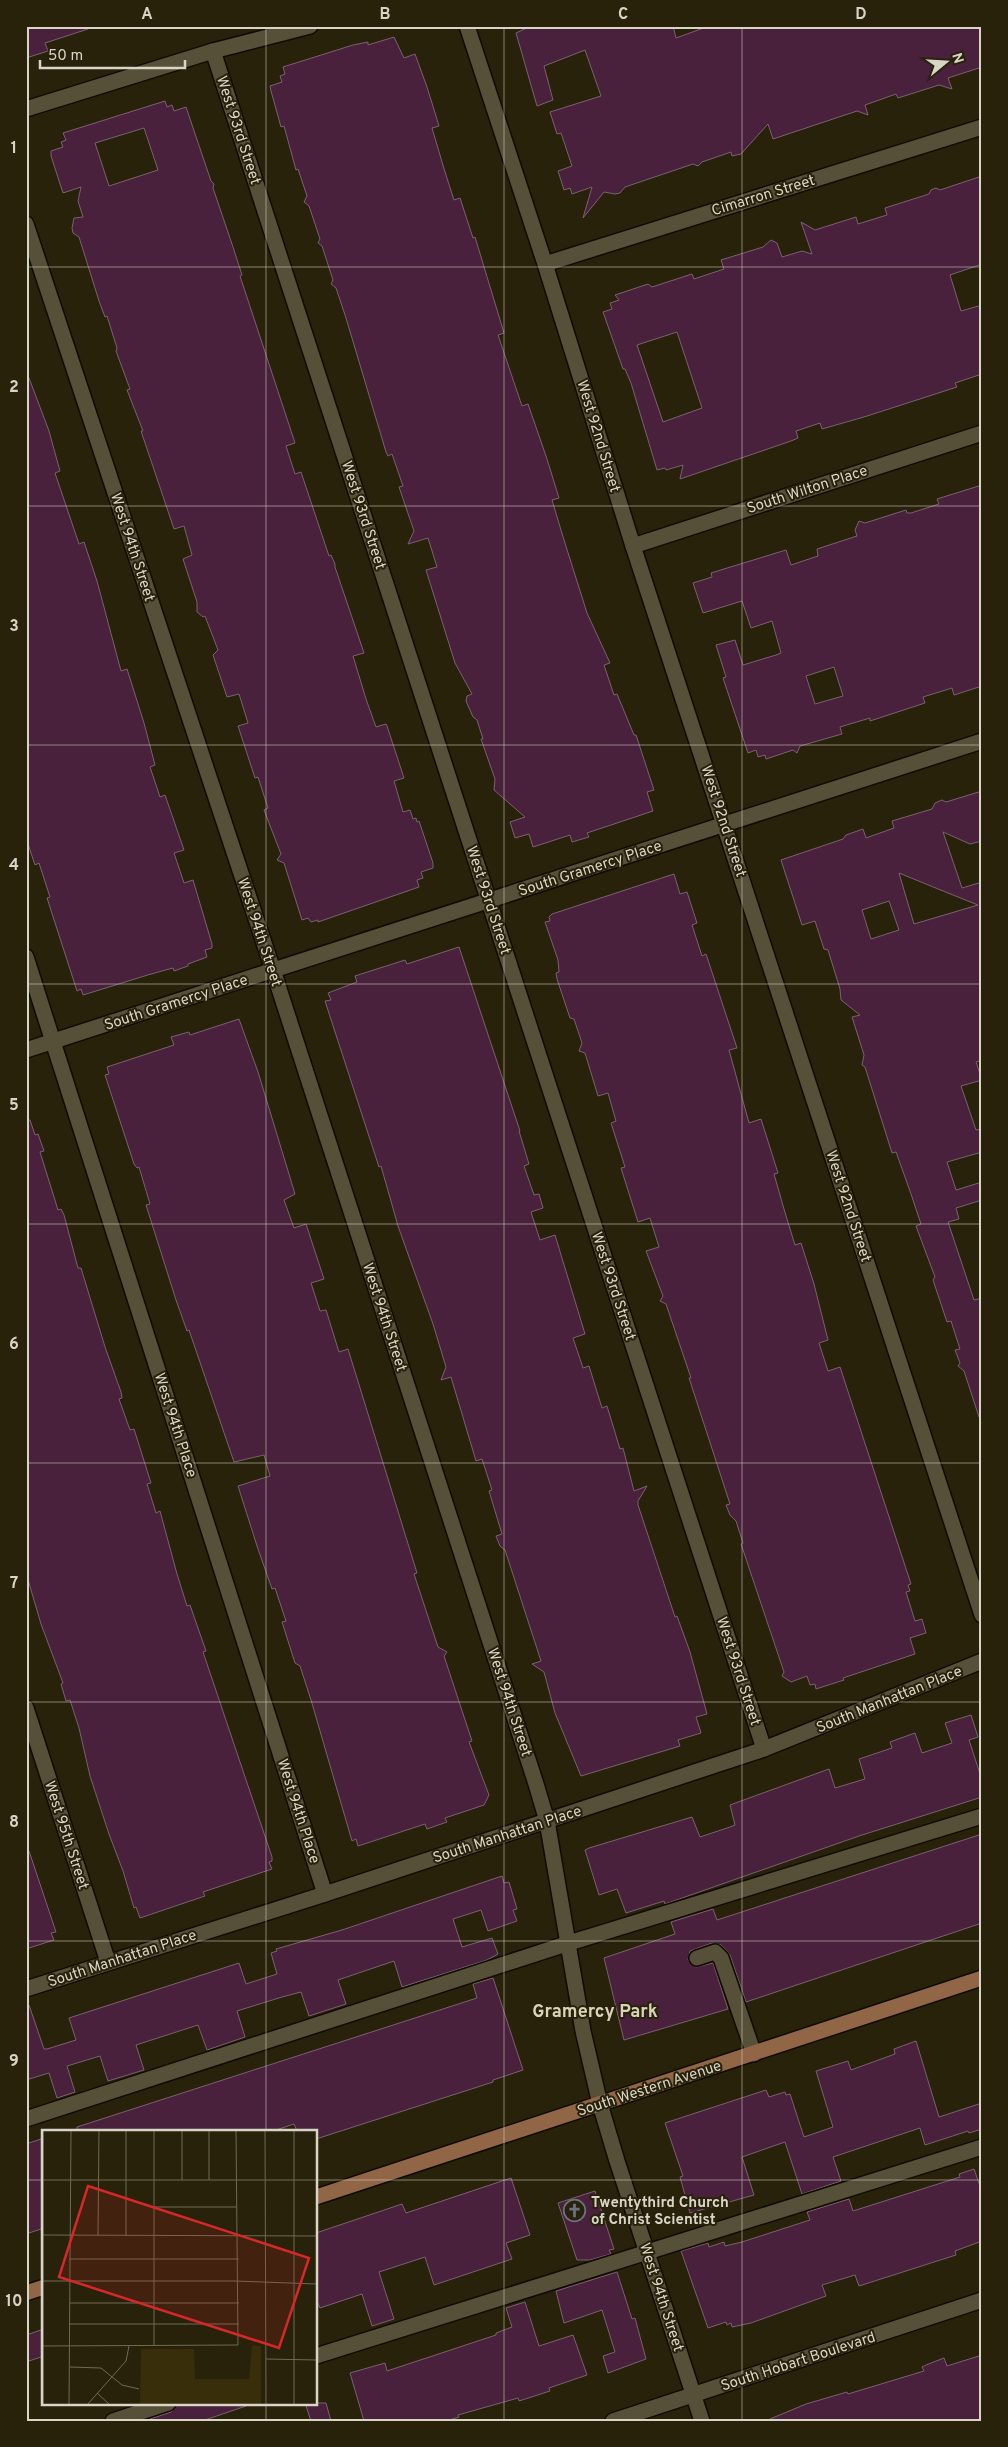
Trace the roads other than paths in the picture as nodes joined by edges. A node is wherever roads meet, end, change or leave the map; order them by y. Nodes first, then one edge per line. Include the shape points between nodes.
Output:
1 (310, 26) edge
2 (467, 26) edge
3 (213, 51) junction
4 (26, 109) edge
5 (982, 127) edge
6 (26, 224) edge
7 (545, 264) junction
8 (982, 433) edge
9 (633, 546) junction
10 (982, 741) edge
11 (725, 824) junction
12 (489, 900) junction
13 (26, 957) edge
14 (273, 970) junction
15 (54, 1041) junction
16 (26, 1050) edge
17 (982, 1615) edge
18 (982, 1661) edge
19 (26, 1708) edge
20 (764, 1749) junction
21 (982, 1816) edge
22 (547, 1821) junction
23 (325, 1894) junction
24 (569, 1943) junction
25 (698, 1958) dead end
26 (108, 1962) junction
27 (982, 1978) edge
28 (26, 1989) edge
29 (754, 2054) junction
30 (600, 2104) junction
31 (26, 2119) edge
32 (982, 2147) edge
33 (318, 2196) edge
34 (646, 2251) junction
35 (42, 2288) edge
36 (26, 2293) edge
37 (982, 2300) edge
38 (318, 2355) edge
39 (694, 2395) junction
40 (165, 2404) edge
41 (113, 2421) edge
42 (614, 2421) edge
43 (702, 2421) edge

1 - 3 street
2 - 7 street, West 92nd Street
3 - 4 street
3 - 12 street, West 93rd Street
5 - 7 street, Cimarron Street
6 - 14 street, West 94th Street
7 - 9 street, West 92nd Street
8 - 9 street, South Wilton Place
9 - 11 street, West 92nd Street
10 - 11 street, South Gramercy Place
11 - 12 street, South Gramercy Place
11 - 17 street, West 92nd Street
12 - 14 street, South Gramercy Place
12 - 20 street, West 93rd Street
13 - 15 street, West 94th Place
14 - 15 street, South Gramercy Place
14 - 22 street, West 94th Street
15 - 16 street, South Gramercy Place
15 - 23 street, West 94th Place
18 - 20 street, South Manhattan Place
19 - 26 street, West 95th Street
20 - 22 street, South Manhattan Place
21 - 24 street
22 - 23 street, South Manhattan Place
22 - 24 street, West 94th Street
23 - 26 street, South Manhattan Place
24 - 30 street, West 94th Street via 583,2031
24 - 31 street
25 - 29 street via 715,1952 721,1958
26 - 28 street, South Manhattan Place
27 - 29 main road, South Western Avenue
29 - 30 main road, South Western Avenue
30 - 33 main road, South Western Avenue
30 - 34 street, West 94th Street
32 - 34 street
34 - 38 street
34 - 39 street, West 94th Street
35 - 36 main road
37 - 39 street, South Hobart Boulevard
39 - 42 street, South Hobart Boulevard
39 - 43 street, West 94th Street
40 - 41 street

